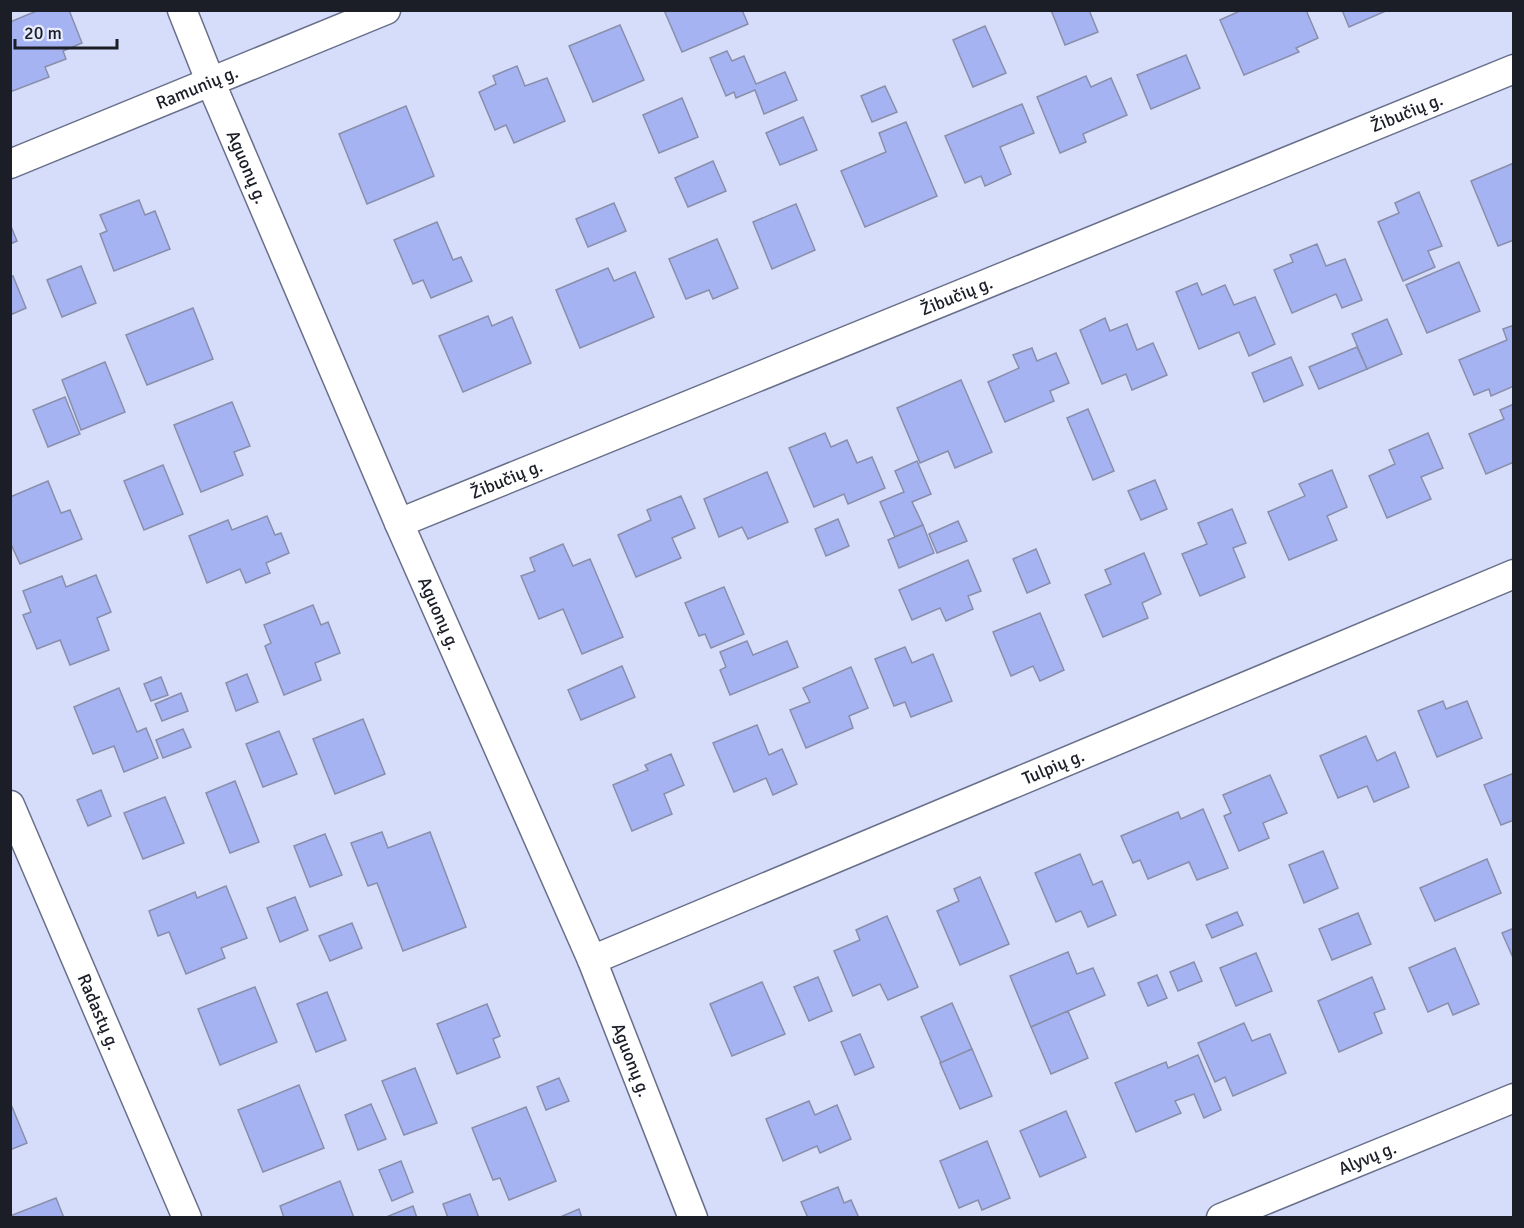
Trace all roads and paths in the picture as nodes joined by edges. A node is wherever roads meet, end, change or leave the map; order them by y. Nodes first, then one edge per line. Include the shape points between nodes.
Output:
1 (182, 10) edge
2 (386, 10) edge
3 (1514, 69) edge
4 (211, 83) junction
5 (10, 164) edge
6 (399, 522) junction
7 (1514, 574) edge
8 (10, 805) edge
9 (592, 960) junction
10 (1514, 1098) edge
11 (187, 1218) edge
12 (693, 1218) edge
13 (1221, 1218) edge

1 - 4 street, Aguonų g.
2 - 4 street, Ramunių g.
3 - 6 street, Žibučių g.
4 - 5 street, Ramunių g.
4 - 6 street, Aguonų g.
6 - 9 street, Aguonų g.
7 - 9 street, Tulpių g.
8 - 11 street, Radastų g.
9 - 12 street, Aguonų g.
10 - 13 street, Alyvų g.

